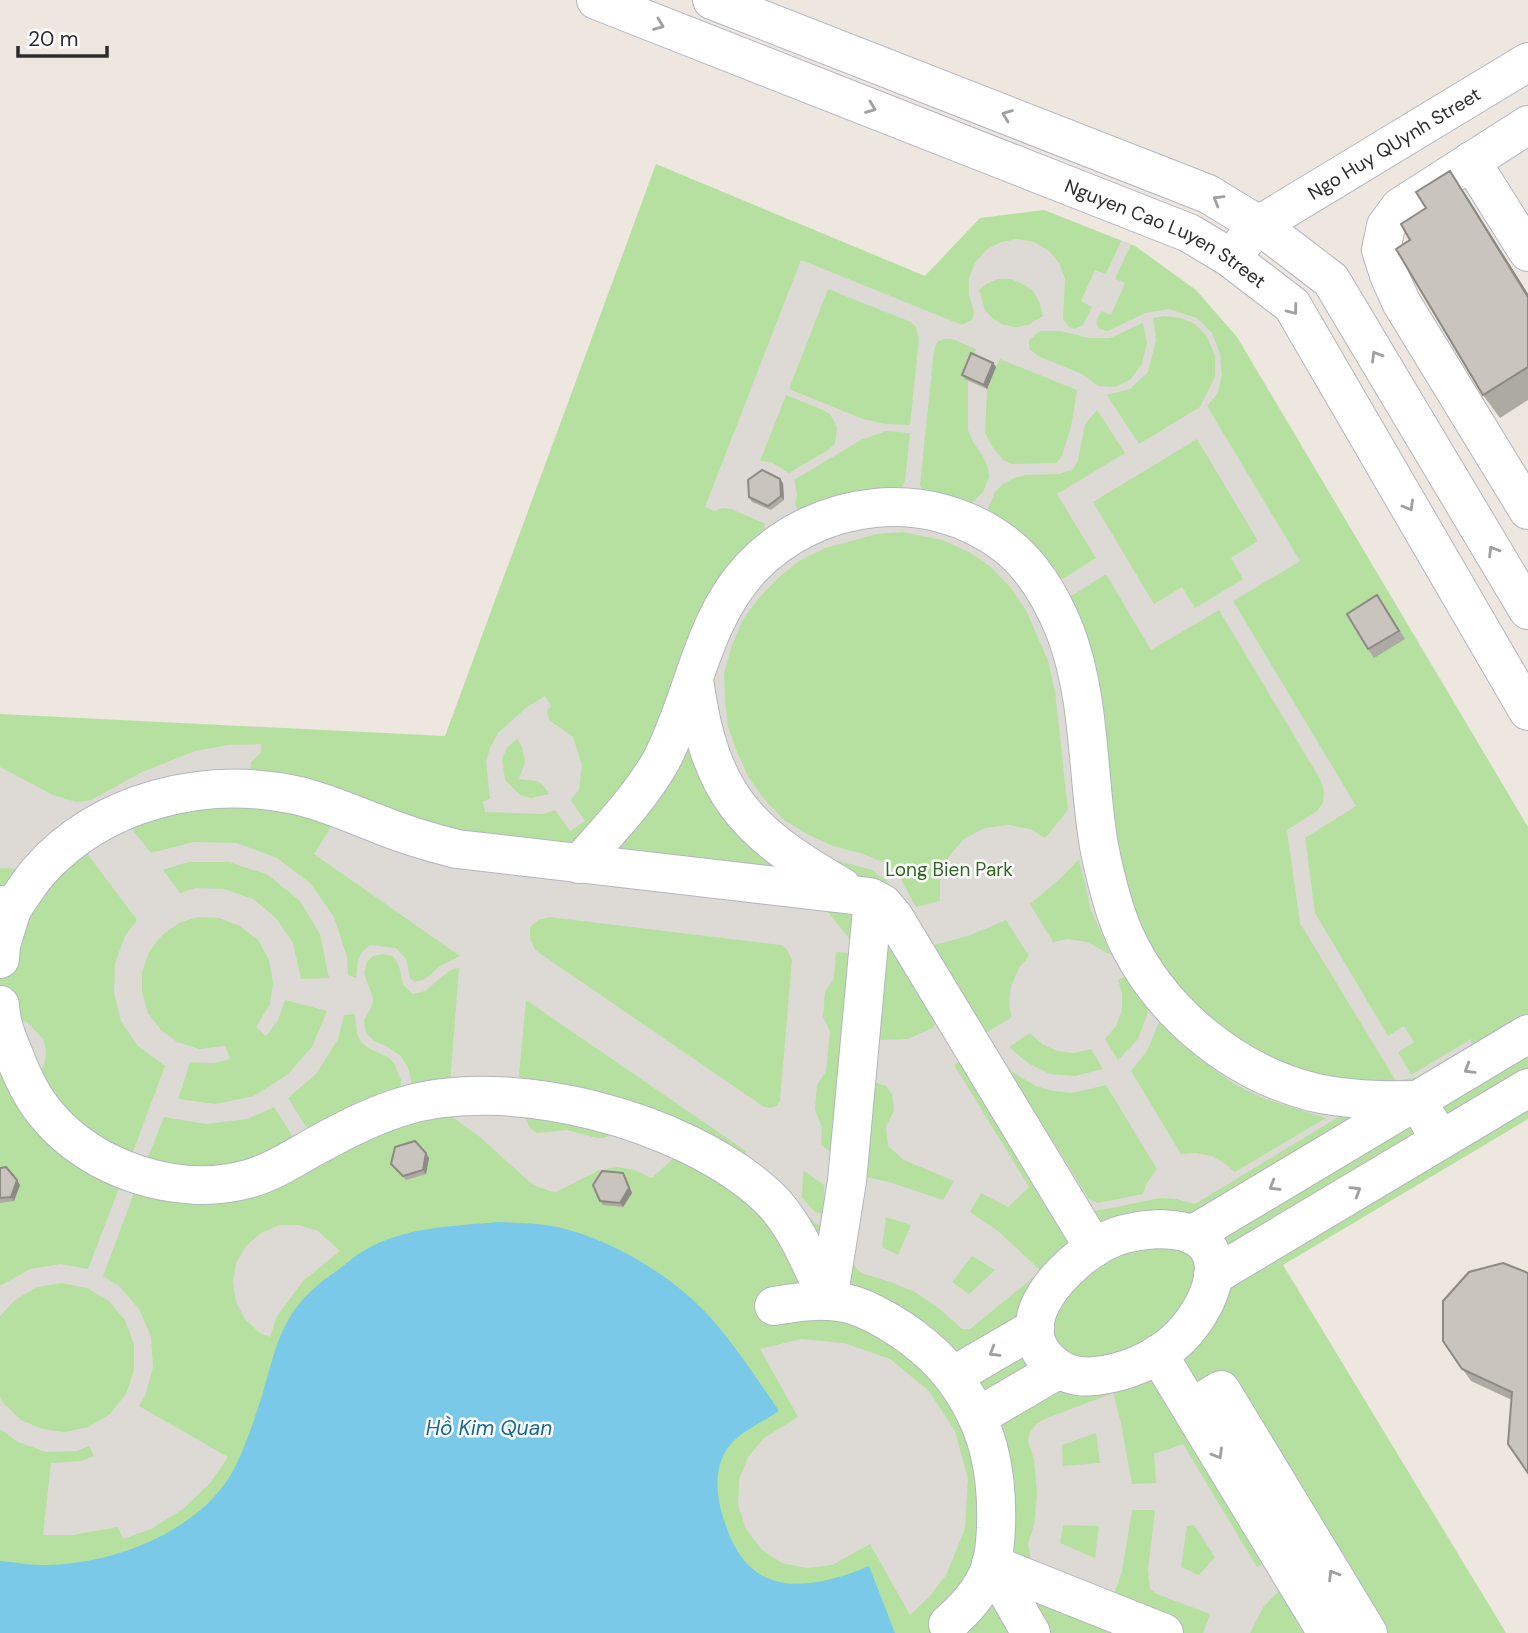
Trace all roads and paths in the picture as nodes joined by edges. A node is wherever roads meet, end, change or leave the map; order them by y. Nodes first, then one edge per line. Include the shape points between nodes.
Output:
1 (596, 0) edge
2 (712, 0) edge
3 (1528, 62) edge
4 (1528, 125) edge
5 (1471, 161) junction
6 (1259, 225) junction
7 (1528, 252) edge
8 (1229, 257) junction
9 (1528, 510) edge
10 (1523, 589) edge
11 (694, 679) junction
12 (1528, 711) edge
13 (669, 744) junction
14 (713, 761) junction
15 (774, 844) junction
16 (579, 864) junction
17 (768, 885) junction
18 (865, 897) junction
19 (6, 907) edge
20 (0, 959) edge
21 (0, 1005) edge
22 (1528, 1034) edge
23 (1528, 1088) edge
24 (1417, 1100) junction
25 (1440, 1140) junction
26 (1192, 1235) junction
27 (1094, 1248) junction
28 (1213, 1276) junction
29 (828, 1300) junction
30 (774, 1306) dead end
31 (1035, 1328) junction
32 (1158, 1354) junction
33 (1059, 1369) junction
34 (953, 1376) junction
35 (1191, 1408) junction
36 (977, 1418) junction
37 (992, 1563) junction
38 (948, 1624) dead end
39 (1031, 1633) edge
40 (1164, 1633) edge
41 (1327, 1633) edge
42 (1368, 1633) edge

1 -> 8 street, Nguyen Cao Luyen Street via 1189,233
6 -> 2 street via 1208,194
3 - 6 street, Ngo Huy QUynh Street
4 - 5 street
5 - 7 street
5 - 9 street via 1400,207 1386,226 1381,250 1401,302
6 - 8 street, Ngo Huy QUynh Street
10 -> 6 street via 1331,279
8 -> 12 street, Nguyen Cao Luyen Street via 1292,305
11 - 13 street
11 - 14 street
11 - 24 street via 724,604 748,570 775,545 811,524 850,511 893,506 932,510 974,524 1008,546 1037,576 1064,629 1079,680 1108,889 1125,935 1150,980 1184,1020 1253,1069 1340,1098
13 - 14 street
13 - 16 street via 646,783
14 - 15 street via 736,806
15 - 17 street
15 - 18 street
16 - 17 street
16 - 19 street via 457,849 294,794 206,790 170,794 127,808 81,834 40,869
17 - 18 street
18 - 27 street via 883,904 894,917
18 - 29 street via 847,1181
19 - 20 street
21 - 29 street via 2,1025 22,1077 47,1116 82,1147 148,1178 181,1184 248,1179 354,1125 446,1096 499,1094 554,1102 639,1125 730,1166 787,1218
22 -> 24 street
23 - 25 street
24 - 25 street
24 -> 26 street
28 -> 25 street
26 - 27 street via 1144,1230
26 - 28 street via 1213,1257
27 - 31 street via 1052,1285 1038,1310
28 - 32 street via 1205,1302 1187,1330
29 - 30 street
29 - 34 street via 862,1308 918,1340
31 - 33 street via 1046,1360
31 -> 34 street
32 - 33 street via 1107,1374 1078,1376
32 - 35 street
33 - 36 street
34 - 36 street
35 -> 41 street
42 -> 35 street via 1221,1391
36 - 37 street via 993,1462 997,1494
37 - 38 street via 968,1607
37 - 39 street
37 - 40 street

